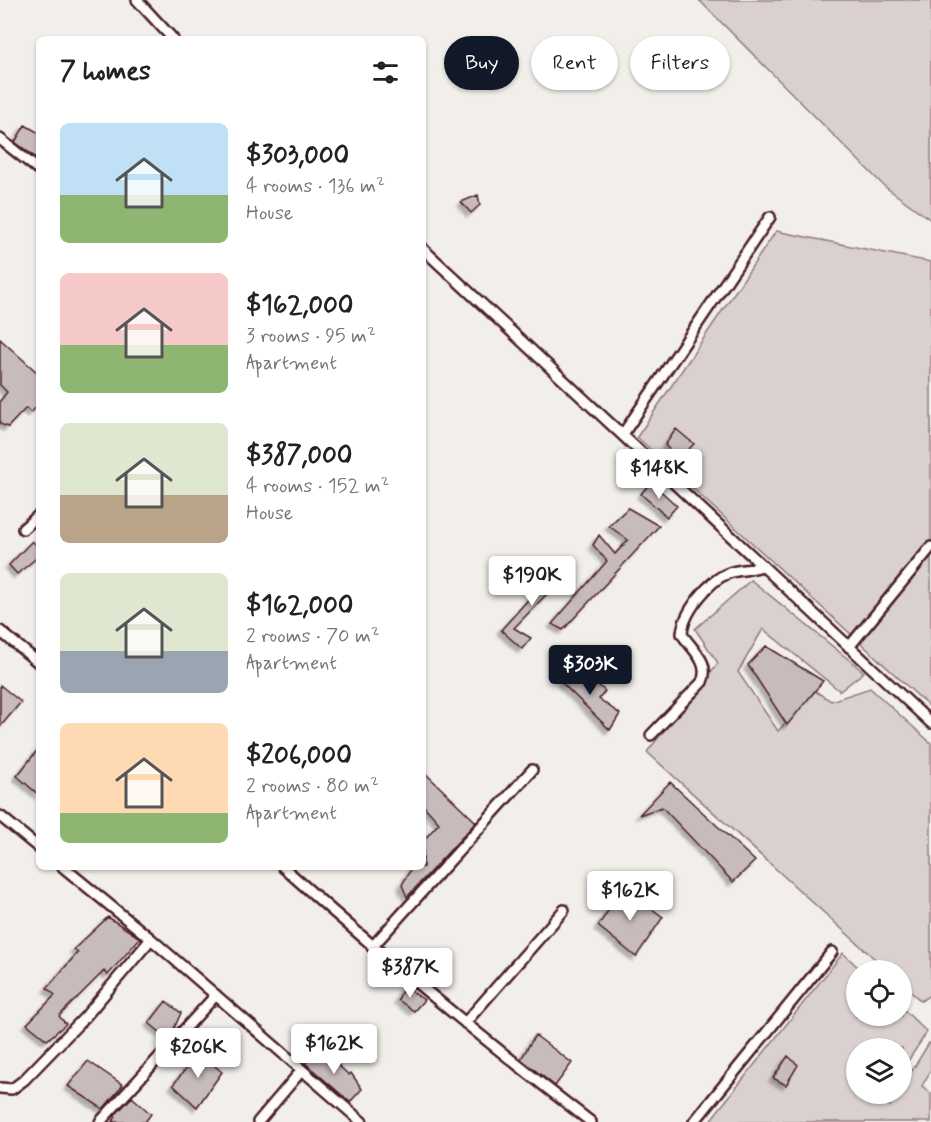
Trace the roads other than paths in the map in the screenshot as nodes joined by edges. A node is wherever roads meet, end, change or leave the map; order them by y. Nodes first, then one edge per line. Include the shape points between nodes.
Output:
1 (137, 0) edge
2 (170, 36) edge
3 (0, 139) edge
4 (36, 168) edge
5 (770, 218) dead end
6 (426, 252) edge
7 (623, 434) junction
8 (36, 518) edge
9 (23, 529) dead end
10 (931, 547) edge
11 (761, 566) junction
12 (0, 631) edge
13 (849, 647) junction
14 (36, 661) edge
15 (931, 723) edge
16 (651, 735) dead end
17 (532, 770) dead end
18 (0, 816) edge
19 (36, 846) edge
20 (67, 870) edge
21 (286, 870) edge
22 (564, 910) dead end
23 (152, 939) junction
24 (372, 947) junction
25 (832, 952) dead end
26 (216, 995) junction
27 (465, 1023) junction
28 (302, 1070) junction
29 (0, 1088) edge
30 (100, 1122) edge
31 (258, 1122) edge
32 (362, 1122) edge
33 (591, 1122) edge
34 (694, 1122) edge

1 - 2 street
3 - 4 street
5 - 7 street
6 - 7 street
7 - 11 street
8 - 9 street
10 - 13 street
11 - 13 street
11 - 16 street via 729,572 687,614 682,634 701,658 704,676
12 - 14 street
13 - 15 street
17 - 24 street
18 - 19 street
20 - 23 street
21 - 24 street
22 - 27 street
23 - 26 street
23 - 29 street via 24,1080 12,1089
24 - 27 street
25 - 34 street
26 - 28 street
26 - 30 street
27 - 33 street
28 - 31 street
28 - 32 street

